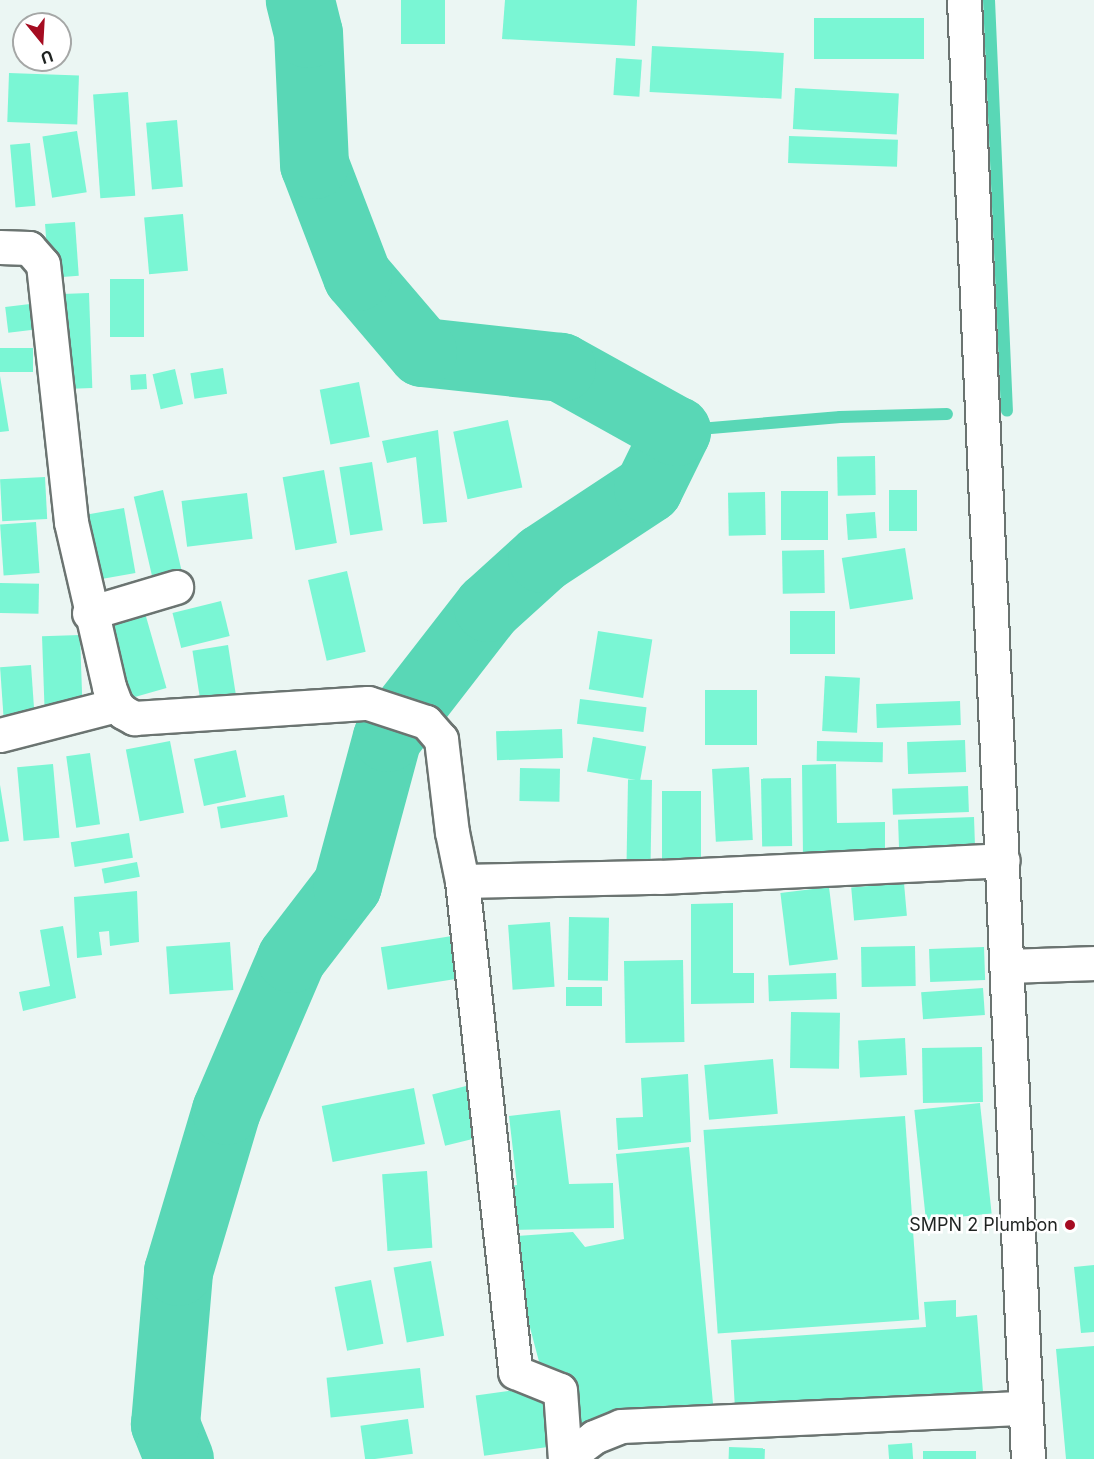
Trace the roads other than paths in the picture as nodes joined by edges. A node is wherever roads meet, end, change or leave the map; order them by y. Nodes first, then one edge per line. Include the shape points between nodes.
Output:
1 (964, 0) edge
2 (0, 247) edge
3 (176, 587) dead end
4 (89, 613) junction
5 (116, 705) junction
6 (0, 735) edge
7 (1003, 860) junction
8 (462, 880) junction
9 (1094, 963) edge
10 (1009, 966) junction
11 (1025, 1408) junction
12 (565, 1459) edge
13 (1028, 1459) edge

1 - 7 street
2 - 4 street via 29,249 43,264 71,522
3 - 4 street
4 - 5 street
5 - 6 street
5 - 8 street via 134,718 368,703 426,722 441,739
7 - 8 street via 660,877
7 - 10 street
8 - 12 street via 515,1372 560,1390
9 - 10 street
10 - 11 street
11 - 12 street via 621,1426 594,1437
11 - 13 street

